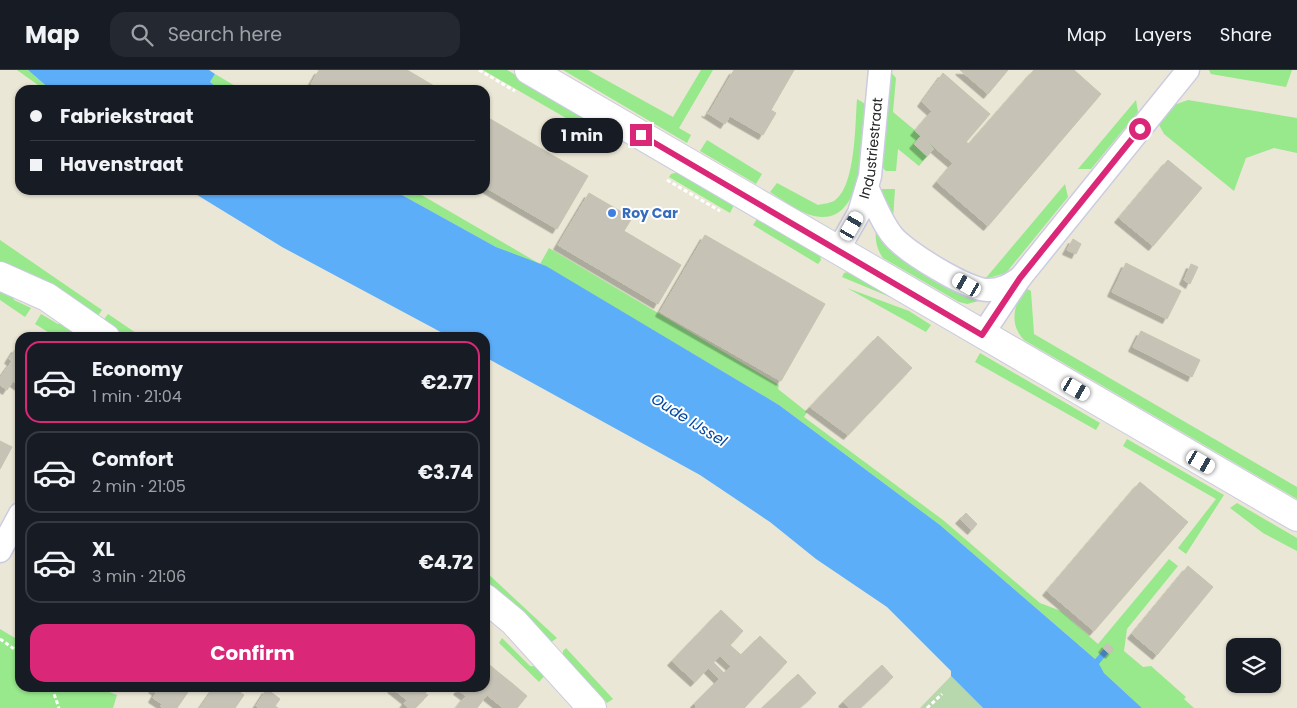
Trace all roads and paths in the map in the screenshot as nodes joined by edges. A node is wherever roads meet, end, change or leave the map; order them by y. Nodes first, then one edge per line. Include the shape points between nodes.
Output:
1 (529, 70) edge
2 (880, 70) edge
3 (1188, 70) edge
4 (867, 187) junction
5 (838, 250) junction
6 (0, 276) edge
7 (1020, 278) junction
8 (97, 332) edge
9 (982, 335) junction
10 (1297, 517) edge
11 (15, 523) edge
12 (1, 548) edge
13 (490, 602) edge
14 (0, 639) edge
15 (15, 650) edge
16 (53, 692) edge
17 (942, 694) dead end
18 (59, 708) edge
19 (592, 708) edge
20 (927, 708) edge

1 - 5 street
2 - 4 street, Industriestraat
3 - 7 street
4 - 5 street, Industriestraat via 859,214
4 - 7 street via 893,236 906,248 967,285 986,290 1004,288
5 - 9 street
6 - 8 street via 47,297
7 - 9 street
9 - 10 street
11 - 12 street
13 - 19 street via 514,622
14 - 15 path
16 - 18 path
17 - 20 path

